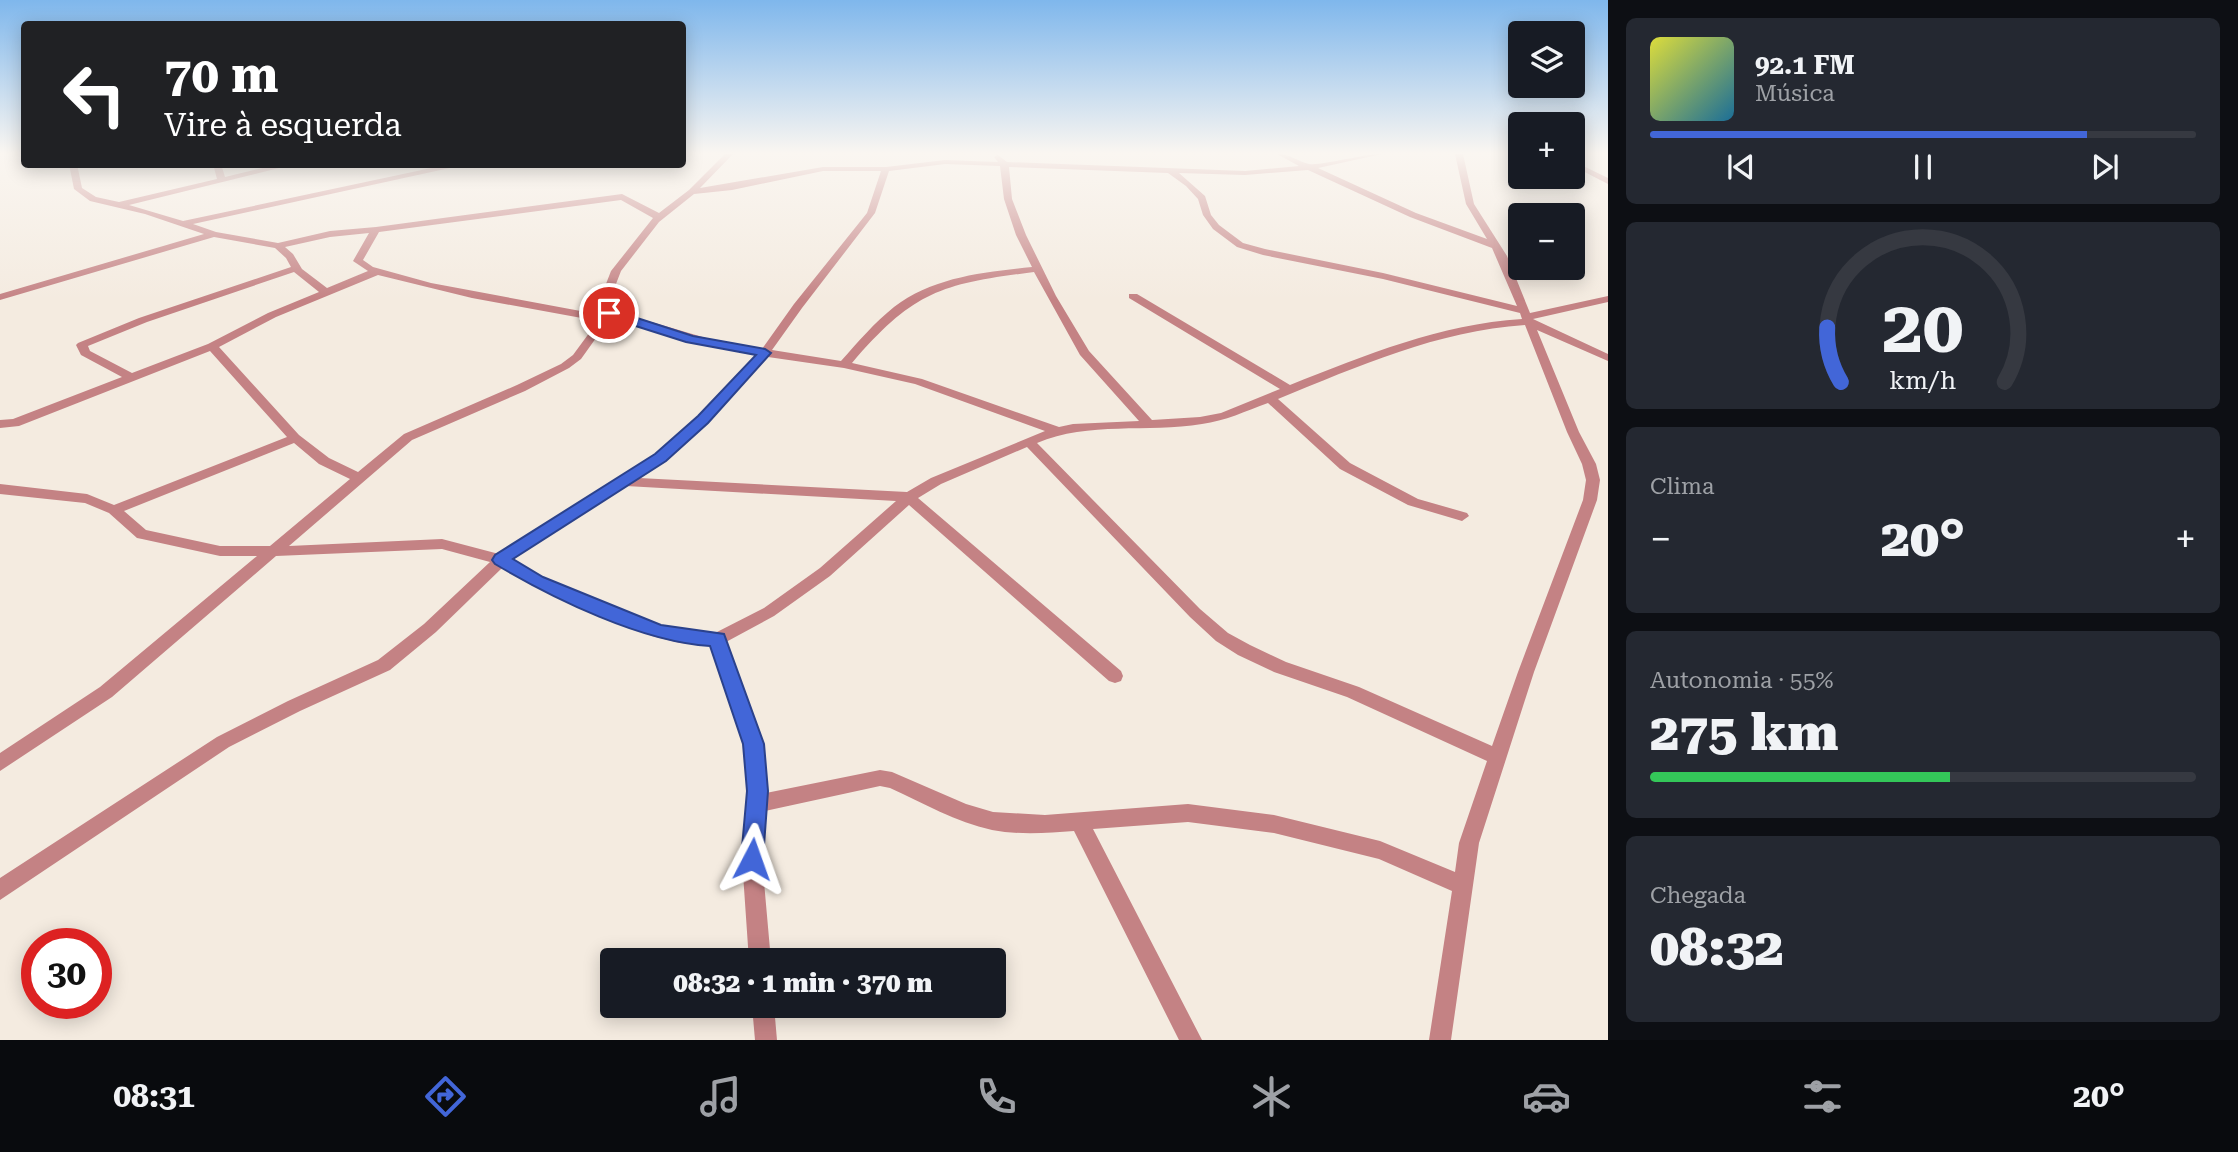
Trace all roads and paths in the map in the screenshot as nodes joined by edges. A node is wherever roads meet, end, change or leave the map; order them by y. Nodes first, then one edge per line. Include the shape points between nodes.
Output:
1 (109, 203) edge
2 (128, 203) edge
3 (280, 203) edge
4 (581, 203) edge
5 (632, 203) edge
6 (678, 203) edge
7 (875, 203) edge
8 (1009, 203) edge
9 (1203, 203) edge
10 (1386, 203) edge
11 (1470, 203) edge
12 (118, 205) junction
13 (659, 217) junction
14 (182, 223) junction
15 (376, 230) junction
16 (214, 234) junction
17 (278, 246) junction
18 (1496, 246) junction
19 (296, 268) junction
20 (1037, 269) junction
21 (375, 272) junction
22 (327, 293) junction
23 (1133, 296) dead end
24 (0, 297) edge
25 (1608, 299) edge
26 (607, 316) junction
27 (1527, 317) junction
28 (212, 346) junction
29 (765, 353) junction
30 (1608, 358) edge
31 (844, 365) junction
32 (131, 377) junction
33 (1289, 390) junction
34 (1270, 398) junction
35 (0, 424) edge
36 (1149, 424) junction
37 (1058, 431) junction
38 (295, 438) junction
39 (1029, 442) junction
40 (358, 478) junction
41 (626, 482) junction
42 (0, 489) edge
43 (909, 497) junction
44 (114, 510) junction
45 (1462, 516) dead end
46 (270, 551) junction
47 (500, 560) junction
48 (717, 639) junction
49 (1115, 676) dead end
50 (1498, 757) junction
51 (0, 763) edge
52 (756, 804) junction
53 (1079, 821) junction
54 (1463, 886) junction
55 (0, 890) edge
56 (759, 948) edge
57 (764, 1018) edge
58 (766, 1040) edge
59 (1191, 1040) edge
60 (1440, 1040) edge

1 - 12 street
2 - 12 street
3 - 14 street
4 - 15 street
5 - 13 street
6 - 13 street
7 - 29 street
8 - 20 street
9 - 27 street via 1216,227 1240,245 1383,276
10 - 18 street
11 - 18 street
12 - 14 street
13 - 26 street via 611,279
14 - 16 street
15 - 17 street
15 - 21 street via 358,261
16 - 17 street
16 - 24 street
17 - 19 street
18 - 27 street
19 - 22 street
19 - 32 street via 82,345 85,353
20 - 31 street via 957,282 918,295 894,312
20 - 36 street via 1084,353
21 - 22 street
21 - 26 street via 404,282
22 - 28 street
23 - 33 street
25 - 27 street
26 - 29 street
26 - 40 street via 589,344 565,366 408,437
27 - 30 street
27 - 33 street via 1441,334
27 - 50 street via 1593,480 1590,500
28 - 32 street
28 - 38 street
29 - 31 street
29 - 41 street via 703,419
31 - 37 street via 918,381
32 - 35 street via 15,423
33 - 34 street
34 - 36 street via 1224,416
34 - 45 street via 1356,472 1413,502
36 - 37 street
37 - 39 street
38 - 40 street via 324,461
38 - 44 street
39 - 43 street
39 - 50 street via 1223,637 1280,667 1353,692
40 - 46 street
41 - 43 street
41 - 47 street
42 - 44 street via 87,499
43 - 48 street via 825,572 769,612
43 - 49 street
44 - 46 street via 142,534 161,540 220,551
46 - 47 street via 442,544
46 - 51 street via 106,692
47 - 48 street via 537,582 658,632
47 - 55 street via 384,665 223,743
48 - 52 street via 754,744
50 - 54 street via 1469,843
52 - 53 street via 880,778 993,821
52 - 56 street via 752,859
53 - 54 street via 1188,813 1274,824 1380,850
53 - 59 street
54 - 60 street
57 - 58 street

